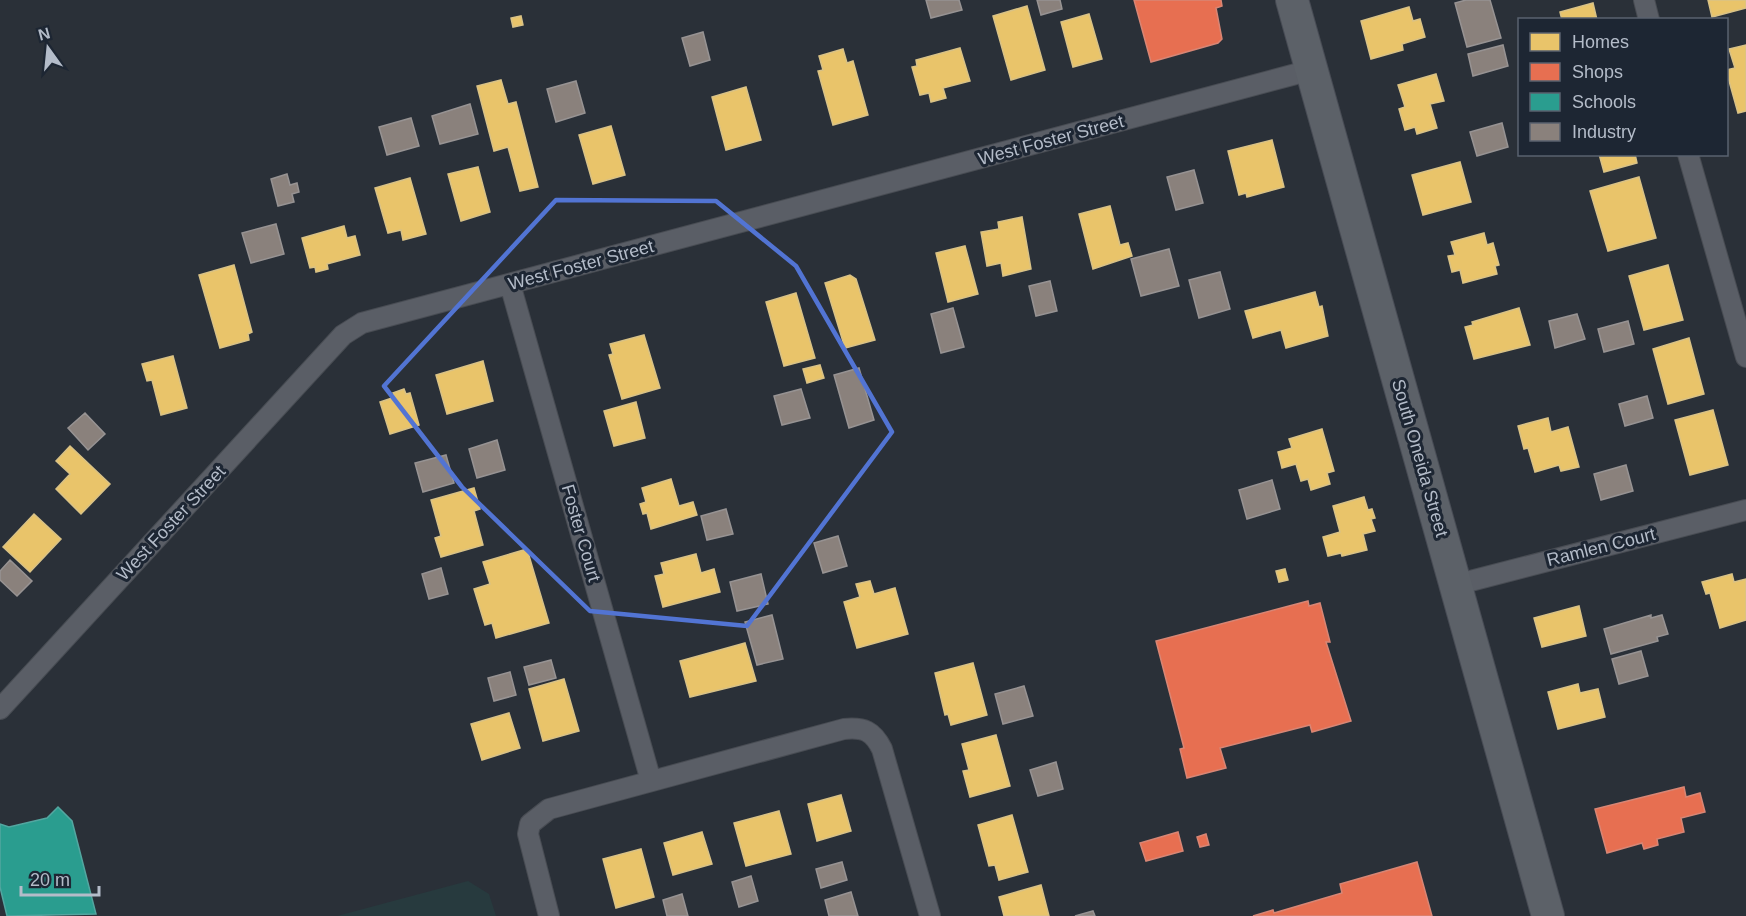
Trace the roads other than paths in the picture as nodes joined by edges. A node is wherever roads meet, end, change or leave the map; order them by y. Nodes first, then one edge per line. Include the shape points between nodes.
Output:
1 (1292, 0) edge
2 (1644, 0) edge
3 (1648, 18) edge
4 (1311, 70) junction
5 (1689, 156) edge
6 (510, 284) junction
7 (1746, 357) edge
8 (1746, 510) edge
9 (1455, 585) junction
10 (0, 709) edge
11 (651, 781) junction
12 (549, 916) edge
13 (930, 916) edge
14 (1548, 916) edge

1 - 4 main road, South Oneida Street
2 - 3 street
4 - 6 street, West Foster Street
4 - 9 main road, South Oneida Street
5 - 7 street
6 - 10 street, West Foster Street via 380,317 343,335
6 - 11 street, Foster Court
8 - 9 street, Ramlen Court
9 - 14 main road, South Oneida Street
11 - 12 street via 549,809 530,824 530,847
11 - 13 street via 844,729 868,730 882,749

